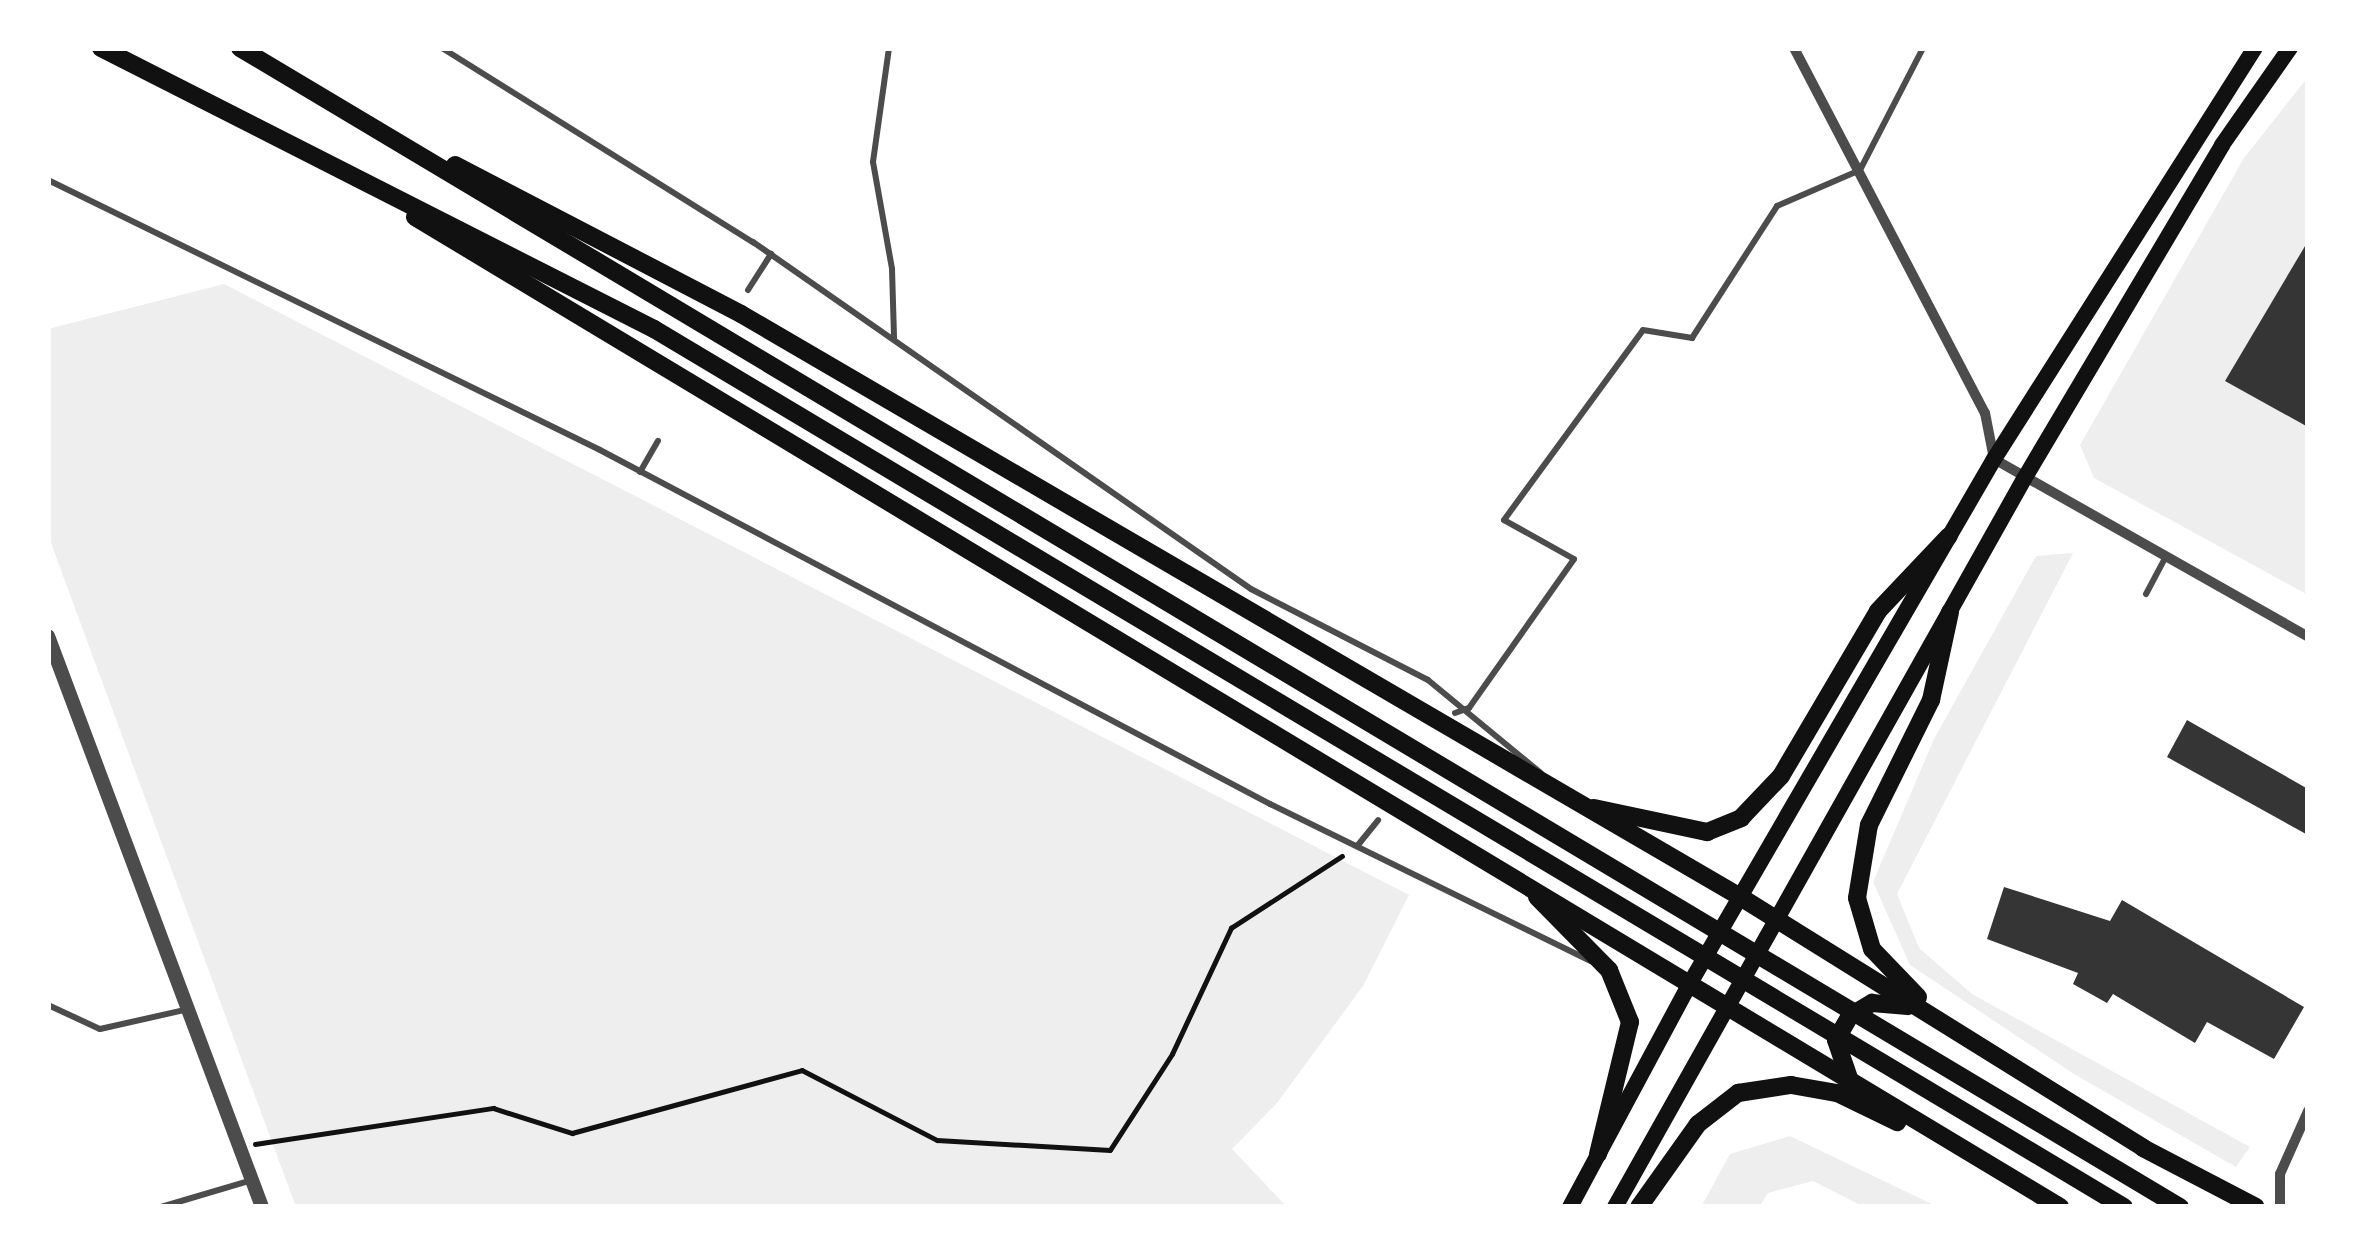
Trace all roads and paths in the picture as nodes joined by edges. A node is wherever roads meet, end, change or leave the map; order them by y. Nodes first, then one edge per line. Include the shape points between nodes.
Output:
1 (240, 48) edge
2 (442, 48) edge
3 (889, 48) edge
4 (1794, 48) edge
5 (1923, 48) edge
6 (2255, 48) edge
7 (2290, 48) edge
8 (103, 49) edge
9 (370, 125) junction
10 (1860, 170) junction
11 (339, 171) junction
12 (48, 180) edge
13 (771, 254) junction
14 (748, 290) dead end
15 (894, 338) junction
16 (658, 441) dead end
17 (1994, 459) junction
18 (640, 472) junction
19 (2024, 479) junction
20 (1949, 536) junction
21 (2164, 559) junction
22 (2146, 594) dead end
23 (1951, 612) junction
24 (48, 636) edge
25 (2308, 637) edge
26 (1469, 708) junction
27 (1455, 713) dead end
28 (1562, 799) junction
29 (1378, 820) dead end
30 (1357, 847) junction
31 (1517, 876) junction
32 (1742, 898) junction
33 (1771, 916) junction
34 (1609, 970) junction
35 (1689, 986) junction
36 (48, 1005) edge
37 (1722, 1005) junction
38 (1913, 1006) junction
39 (188, 1009) junction
40 (2007, 1066) junction
41 (1852, 1082) junction
42 (2308, 1111) edge
43 (240, 1147) junction
44 (1598, 1154) junction
45 (2014, 1179) junction
46 (252, 1180) junction
47 (161, 1207) edge
48 (262, 1207) edge
49 (1570, 1207) edge
50 (1615, 1207) edge
51 (1639, 1207) edge
52 (2060, 1207) edge
53 (2124, 1207) edge
54 (2180, 1207) edge
55 (2256, 1207) edge
56 (2280, 1207) edge

1 - 9 highway
2 - 13 lane
3 - 15 lane via 873,162 892,269
4 - 10 street
5 - 10 lane
6 - 17 main road
7 - 19 main road via 2222,145
8 - 11 highway
9 - 28 highway via 534,201 741,314
9 - 54 highway
10 - 17 street via 1985,413
10 - 26 lane via 1777,206 1692,338 1643,329 1504,520 1574,560
11 - 31 highway
11 - 53 highway via 504,247 654,329
12 - 18 lane
13 - 14 lane
13 - 15 lane
15 - 26 lane via 1251,589
16 - 18 lane
17 - 19 street
17 - 20 main road
18 - 30 lane
19 - 21 street
19 - 23 main road
20 - 28 highway via 1878,611 1780,776 1741,818 1707,832 1664,828
20 - 32 main road
21 - 22 lane
21 - 25 street
23 - 33 main road
23 - 40 highway via 1931,700 1869,825 1857,898 1872,949 1906,988
24 - 39 street
26 - 27 lane
26 - 28 lane
28 - 32 highway
29 - 30 lane
30 - 34 lane
30 - 43 path via 1231,928 1172,1054 1110,1150 937,1140 802,1070 572,1133 493,1108
31 - 34 highway
31 - 35 highway
32 - 33 highway
32 - 35 main road
33 - 37 main road
33 - 38 highway
34 - 44 highway via 1630,1022
35 - 37 highway
35 - 44 main road
36 - 39 lane via 100,1029
37 - 41 highway
37 - 50 main road
38 - 40 highway
38 - 41 highway via 1872,1003 1850,1016 1836,1040
39 - 43 street
40 - 55 highway
41 - 45 highway
42 - 56 street via 2280,1174
43 - 46 street
44 - 49 main road
45 - 51 highway via 1837,1093 1791,1085 1738,1093 1725,1103 1699,1124
45 - 52 highway
46 - 47 lane
46 - 48 street

